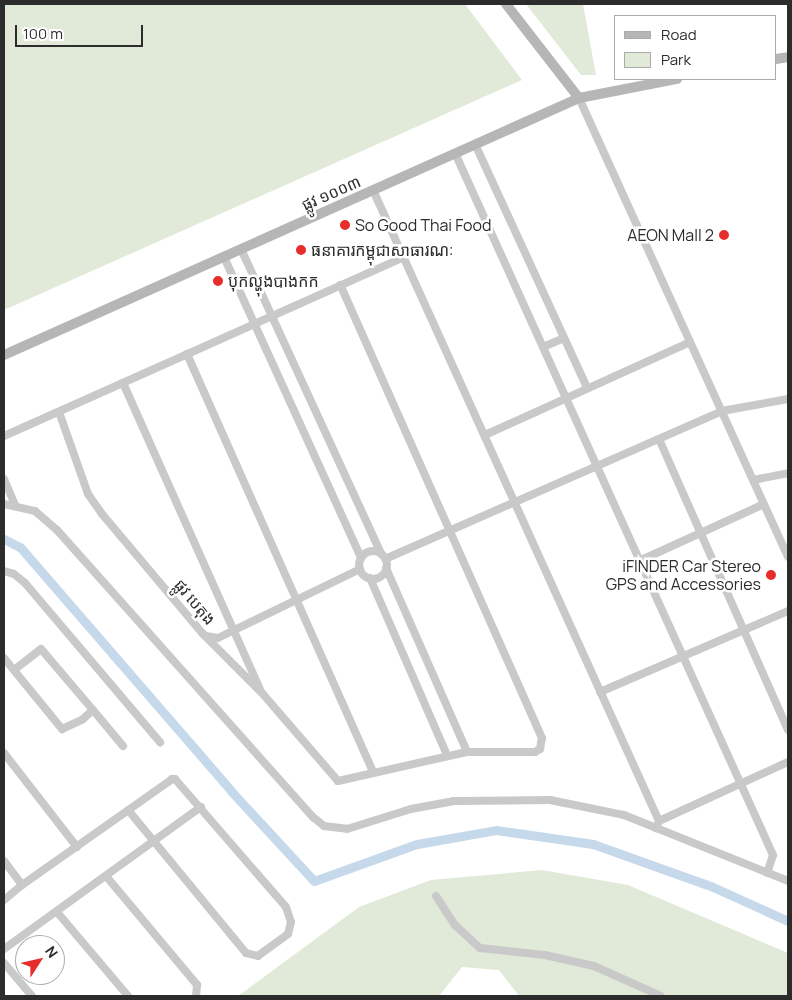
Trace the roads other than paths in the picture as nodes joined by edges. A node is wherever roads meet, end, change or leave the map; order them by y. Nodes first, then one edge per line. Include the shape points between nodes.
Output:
1 (506, 4) edge
2 (671, 80) edge
3 (578, 98) junction
4 (474, 144) junction
5 (455, 153) junction
6 (373, 190) junction
7 (242, 249) junction
8 (224, 257) junction
9 (404, 257) junction
10 (340, 285) junction
11 (272, 316) junction
12 (255, 324) junction
13 (564, 338) junction
14 (690, 342) junction
15 (543, 347) junction
16 (187, 354) junction
17 (4, 356) edge
18 (123, 383) junction
19 (587, 388) junction
20 (566, 398) junction
21 (788, 399) edge
22 (722, 411) junction
23 (59, 412) junction
24 (485, 435) junction
25 (4, 436) edge
26 (659, 439) junction
27 (596, 466) junction
28 (788, 473) edge
29 (4, 479) edge
30 (753, 480) junction
31 (515, 502) junction
32 (4, 504) edge
33 (764, 504) junction
34 (15, 505) junction
35 (448, 531) junction
36 (701, 533) junction
37 (383, 556) junction
38 (788, 557) edge
39 (361, 558) junction
40 (640, 561) junction
41 (386, 568) junction
42 (360, 569) junction
43 (4, 571) edge
44 (370, 578) junction
45 (298, 599) junction
46 (788, 611) edge
47 (235, 628) junction
48 (743, 630) junction
49 (203, 634) junction
50 (683, 656) junction
51 (4, 658) edge
52 (14, 670) junction
53 (600, 692) junction
54 (262, 693) junction
55 (93, 710) junction
56 (788, 730) edge
57 (160, 742) dead end
58 (123, 746) dead end
59 (467, 752) junction
60 (4, 753) edge
61 (447, 755) junction
62 (788, 762) edge
63 (373, 772) junction
64 (740, 783) junction
65 (201, 807) junction
66 (128, 810) junction
67 (657, 824) junction
68 (153, 842) junction
69 (77, 847) junction
70 (4, 861) edge
71 (767, 872) junction
72 (106, 876) junction
73 (788, 881) edge
74 (22, 885) junction
75 (436, 896) dead end
76 (4, 900) edge
77 (57, 912) junction
78 (4, 949) edge
79 (4, 964) edge
80 (32, 996) edge
81 (128, 996) edge
82 (196, 996) edge
83 (661, 996) edge

1 - 3 main road
2 - 3 main road, ផ្លូវ ១០០៣
3 - 4 main road, ផ្លូវ ១០០៣
3 - 14 street
4 - 5 main road, ផ្លូវ ១០០៣
4 - 13 street
5 - 6 main road, ផ្លូវ ១០០៣
5 - 15 street
6 - 7 main road, ផ្លូវ ១០០៣
6 - 9 street
7 - 8 main road, ផ្លូវ ១០០៣
7 - 11 street
8 - 12 street
8 - 17 main road, ផ្លូវ ១០០៣
9 - 10 street
9 - 24 street
10 - 11 street
10 - 35 street
11 - 12 street
11 - 37 street
12 - 16 street
12 - 39 street
13 - 15 street
13 - 19 street
14 - 19 street
14 - 22 street
15 - 20 street
16 - 18 street
16 - 45 street
18 - 23 street
18 - 47 street
19 - 20 street
20 - 24 street
20 - 27 street
21 - 22 street
22 - 26 street
22 - 30 street
23 - 25 street
23 - 49 street, ផ្លូវ បេតុង via 88,494
24 - 31 street
26 - 27 street
26 - 36 street
27 - 31 street
27 - 40 street
28 - 30 street
29 - 34 street
30 - 33 street
31 - 35 street
31 - 53 street
32 - 34 street
33 - 36 street
33 - 38 street
34 - 67 street via 35,511 57,530 312,818 324,826 347,829 431,804 510,798 590,806
35 - 37 street
35 - 59 street via 542,738 540,749 530,753
36 - 40 street
36 - 48 street
37 - 39 street via 370,551
37 - 41 street
39 - 42 street
40 - 50 street
41 - 44 street via 382,575
41 - 59 street
42 - 44 street
42 - 45 street
43 - 57 street via 25,583
44 - 61 street
45 - 47 street
45 - 63 street
46 - 48 street
47 - 49 street via 218,638
47 - 54 street
48 - 50 street
48 - 56 street
49 - 54 street, ផ្លូវ បេតុង
50 - 53 street
50 - 64 street
51 - 52 street
52 - 55 street via 62,729
52 - 55 street via 41,649
53 - 67 street
54 - 63 street, ផ្លូវ បេតុង via 338,781
55 - 58 street
59 - 61 street
60 - 69 street
61 - 63 street
62 - 64 street
64 - 67 street
64 - 71 street via 773,855
65 - 66 street via 175,779
65 - 68 street
65 - 68 street via 288,912 291,922 288,934 265,952 258,956 246,953
66 - 68 street
66 - 69 street
67 - 71 street
68 - 72 street
69 - 74 street
70 - 74 street
71 - 73 street
72 - 77 street
72 - 82 street via 198,985
74 - 76 street
75 - 83 street via 455,925 480,948 545,955 594,966
77 - 78 street
77 - 81 street
79 - 80 street

